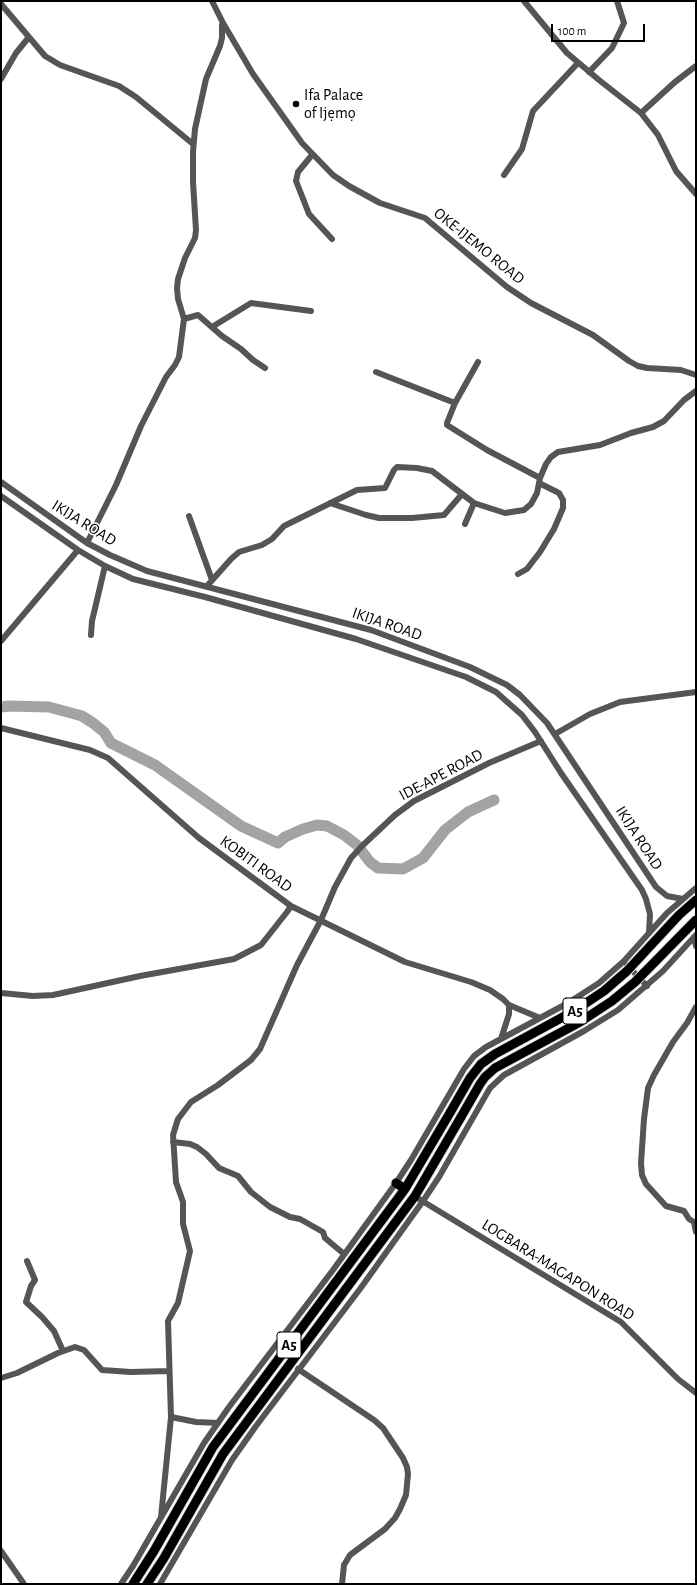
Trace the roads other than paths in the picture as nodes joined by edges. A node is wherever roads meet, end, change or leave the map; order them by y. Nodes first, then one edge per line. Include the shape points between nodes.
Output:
1 (212, 1) edge
2 (524, 1) edge
3 (617, 1) edge
4 (1, 4) edge
5 (222, 23) junction
6 (29, 37) junction
7 (578, 62) junction
8 (696, 66) edge
9 (589, 72) junction
10 (1, 79) edge
11 (641, 113) junction
12 (194, 144) junction
13 (312, 155) junction
14 (504, 175) dead end
15 (696, 194) edge
16 (332, 239) dead end
17 (311, 311) dead end
18 (184, 319) junction
19 (212, 327) junction
20 (478, 362) dead end
21 (265, 368) dead end
22 (376, 372) dead end
23 (696, 375) edge
24 (696, 391) edge
25 (455, 403) junction
26 (540, 481) junction
27 (1, 482) edge
28 (462, 494) junction
29 (1, 496) edge
30 (330, 502) junction
31 (474, 503) junction
32 (189, 516) dead end
33 (464, 524) dead end
34 (87, 543) junction
35 (78, 550) junction
36 (105, 566) junction
37 (518, 574) dead end
38 (212, 580) junction
39 (207, 586) junction
40 (91, 635) dead end
41 (1, 641) edge
42 (696, 692) edge
43 (1, 728) edge
44 (555, 734) junction
45 (541, 741) junction
46 (696, 888) edge
47 (683, 899) junction
48 (696, 900) edge
49 (291, 906) junction
50 (321, 920) junction
51 (696, 920) edge
52 (649, 934) junction
53 (695, 936) edge
54 (696, 946) edge
55 (624, 961) junction
56 (647, 986) junction
57 (1, 993) edge
58 (509, 1005) junction
59 (696, 1006) edge
60 (540, 1018) junction
61 (501, 1039) junction
62 (173, 1142) junction
63 (396, 1183) junction
64 (405, 1189) junction
65 (415, 1196) junction
66 (423, 1201) junction
67 (696, 1232) edge
68 (344, 1254) junction
69 (27, 1261) dead end
70 (63, 1351) junction
71 (298, 1369) junction
72 (169, 1371) junction
73 (1, 1378) edge
74 (696, 1393) edge
75 (171, 1417) junction
76 (218, 1423) junction
77 (161, 1517) junction
78 (1, 1551) edge
79 (24, 1584) edge
80 (121, 1584) edge
81 (133, 1584) edge
82 (147, 1584) edge
83 (161, 1584) edge
84 (342, 1584) edge

1 - 5 street, OKE-IJEMO ROAD
2 - 7 street via 558,43
3 - 9 street via 624,23 612,48
4 - 6 street
5 - 12 street via 222,38 206,79
5 - 13 street, OKE-IJEMO ROAD via 253,74
6 - 10 street
6 - 12 street via 45,56 119,86 136,97
7 - 9 street
7 - 14 street via 533,111 522,149
8 - 11 street
9 - 11 street
11 - 15 street via 658,135 676,171
12 - 18 street via 196,230 180,272 177,288
13 - 16 street via 298,172 296,181 309,214
13 - 23 street, OKE-IJEMO ROAD via 349,186 380,203 425,218 492,275 531,303 593,335 629,361 647,368 681,370
17 - 19 street via 251,303
18 - 19 street via 198,316
18 - 34 street via 179,357 141,426 116,485
19 - 21 street
20 - 25 street
22 - 25 street
24 - 26 street via 668,418 653,427 600,445 558,452 546,464
25 - 26 street via 446,423 448,426
26 - 31 street via 531,504 524,510 505,513
26 - 37 street via 559,493 563,500 563,508 540,552 527,569
27 - 34 street, IKIJA ROAD
28 - 30 street via 444,515 412,518 379,518
28 - 30 street via 432,471 400,467 394,470 385,488 357,490
28 - 31 street
29 - 35 street, IKIJA ROAD
30 - 38 street via 284,526 262,546 239,552
31 - 33 street
32 - 38 street
34 - 39 street, IKIJA ROAD via 147,571
35 - 36 street, IKIJA ROAD
35 - 41 street
36 - 40 street
36 - 45 street, IKIJA ROAD via 134,579 356,638 466,677 496,692 522,715
38 - 39 street
39 - 44 street, IKIJA ROAD via 371,630 470,667 512,688 534,708
42 - 44 street via 620,702 590,714
43 - 49 street, KOBITI ROAD via 90,750 108,758 199,838
44 - 47 street, IKIJA ROAD via 656,887 667,896
45 - 50 street, IDE-APE ROAD via 489,763 414,801 395,815 352,856
45 - 52 street, IKIJA ROAD via 642,890 650,914
46 - 47 street
47 - 52 street
48 - 64 highway, A5, bridge via 627,972 604,991 481,1064 470,1078
49 - 50 street, KOBITI ROAD
49 - 57 street via 261,945 234,959 53,995
50 - 58 street, KOBITI ROAD via 405,962 490,990
50 - 62 street, IDE-APE ROAD via 297,966 260,1049 251,1060 191,1102 178,1119 172,1135
51 - 65 highway, A5, bridge via 645,973 612,1001 580,1022 495,1068 482,1080
52 - 55 street
53 - 54 street
53 - 56 street
55 - 56 street
55 - 60 street via 599,983
56 - 66 street via 618,1010 497,1080 484,1096
58 - 60 street, KOBITI ROAD
58 - 61 street via 509,1014
59 - 67 street via 648,1088 641,1163 646,1184 666,1206 684,1211 694,1222
60 - 61 street
61 - 63 street via 474,1056 464,1069
62 - 68 street via 197,1146 218,1168 238,1176 251,1192 270,1207 300,1219 322,1232 325,1238
62 - 72 street, IDE-APE ROAD via 176,1182 190,1251 178,1303 168,1321
63 - 64 highway
63 - 68 street
64 - 81 highway, A5 via 213,1447
65 - 66 street, LOGBARA-MAGAPON ROAD
65 - 82 highway, A5 via 223,1454
66 - 71 street
66 - 74 street, LOGBARA-MAGAPON ROAD via 621,1322 678,1379
68 - 76 street
69 - 70 street via 35,1280 26,1302 54,1332
70 - 72 street via 80,1348 102,1370
70 - 73 street
71 - 83 street via 232,1460
71 - 84 street via 383,1428 407,1467 406,1490 395,1518 385,1529 350,1555 344,1565
72 - 75 street, IDE-APE ROAD
75 - 76 street
75 - 77 street, IDE-APE ROAD
76 - 77 street
77 - 80 street
78 - 79 street

